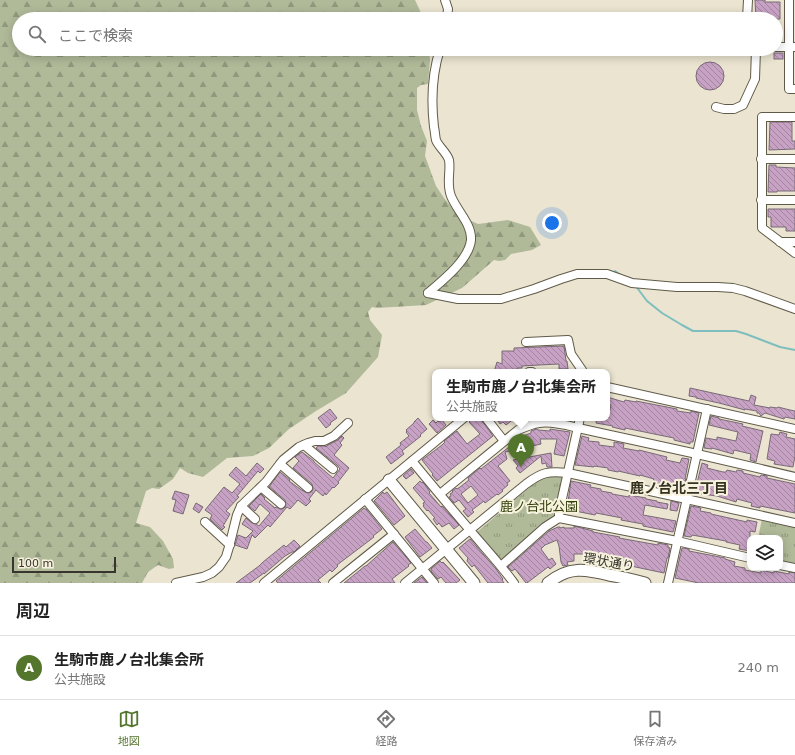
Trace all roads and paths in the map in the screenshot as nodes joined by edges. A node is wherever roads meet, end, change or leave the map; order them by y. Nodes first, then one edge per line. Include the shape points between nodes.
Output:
1 (445, 0) edge
2 (748, 0) edge
3 (791, 4) edge
4 (448, 12) edge
5 (747, 12) edge
6 (792, 47) edge
7 (438, 56) edge
8 (756, 56) edge
9 (795, 89) edge
10 (716, 107) dead end
11 (795, 117) edge
12 (762, 159) junction
13 (795, 159) edge
14 (761, 200) junction
15 (795, 200) edge
16 (780, 242) junction
17 (795, 242) edge
18 (795, 253) edge
19 (795, 309) edge
20 (526, 342) dead end
21 (581, 369) edge
22 (610, 387) edge
23 (707, 409) junction
24 (460, 421) edge
25 (488, 421) edge
26 (579, 421) edge
27 (348, 423) dead end
28 (578, 428) junction
29 (795, 429) edge
30 (504, 441) junction
31 (304, 445) junction
32 (697, 454) junction
33 (412, 461) junction
34 (280, 464) junction
35 (333, 469) dead end
36 (568, 473) junction
37 (795, 477) edge
38 (389, 480) junction
39 (261, 487) junction
40 (308, 488) dead end
41 (440, 494) junction
42 (686, 499) junction
43 (365, 500) junction
44 (281, 504) dead end
45 (241, 506) junction
46 (559, 518) junction
47 (255, 519) dead end
48 (204, 522) dead end
49 (795, 523) edge
50 (469, 530) junction
51 (394, 534) junction
52 (677, 541) junction
53 (230, 545) junction
54 (446, 549) junction
55 (747, 557) edge
56 (501, 566) junction
57 (783, 566) edge
58 (795, 568) edge
59 (422, 569) junction
60 (625, 581) edge
61 (268, 582) edge
62 (176, 583) edge
63 (332, 583) edge
64 (405, 583) edge
65 (434, 583) edge
66 (474, 583) edge
67 (514, 583) edge
68 (548, 583) edge
69 (645, 583) edge
70 (668, 583) edge

1 - 4 street
2 - 5 street
3 - 6 street
6 - 9 street via 788,89
7 - 19 street via 433,78 436,140 449,159 449,190 470,231 471,241 467,253 460,262 428,294 458,299 501,299 577,274 607,274 632,283 677,288 733,288
8 - 10 street via 755,79 743,105 734,109
11 - 12 street via 762,117
12 - 13 street
12 - 14 street
14 - 15 street
14 - 16 street via 762,228
16 - 17 street
16 - 18 street
20 - 21 street via 568,340 571,354
22 - 23 street
23 - 29 street
23 - 32 street
24 - 33 street
25 - 30 street
26 - 28 street
27 - 31 street via 324,441
28 - 30 street via 540,423 518,430
28 - 32 street
28 - 36 street
30 - 41 street
31 - 34 street
31 - 35 street
32 - 37 street
32 - 42 street
33 - 38 street
33 - 41 street
34 - 39 street
34 - 40 street
36 - 42 street
36 - 46 street
36 - 50 street via 549,472 535,477
38 - 43 street
38 - 54 street
39 - 44 street
39 - 45 street
41 - 50 street
42 - 49 street
42 - 52 street
43 - 51 street
43 - 61 street
45 - 47 street
45 - 53 street
46 - 52 street
46 - 56 street
48 - 53 street
50 - 54 street
50 - 56 street
51 - 59 street
51 - 63 street
52 - 55 street
52 - 70 street
53 - 62 street via 226,558 212,573 203,578
54 - 59 street
54 - 66 street
56 - 67 street
57 - 58 street
59 - 64 street
59 - 65 street
60 - 68 street, 環状通り via 589,570 577,570 565,573
60 - 69 street, 環状通り

